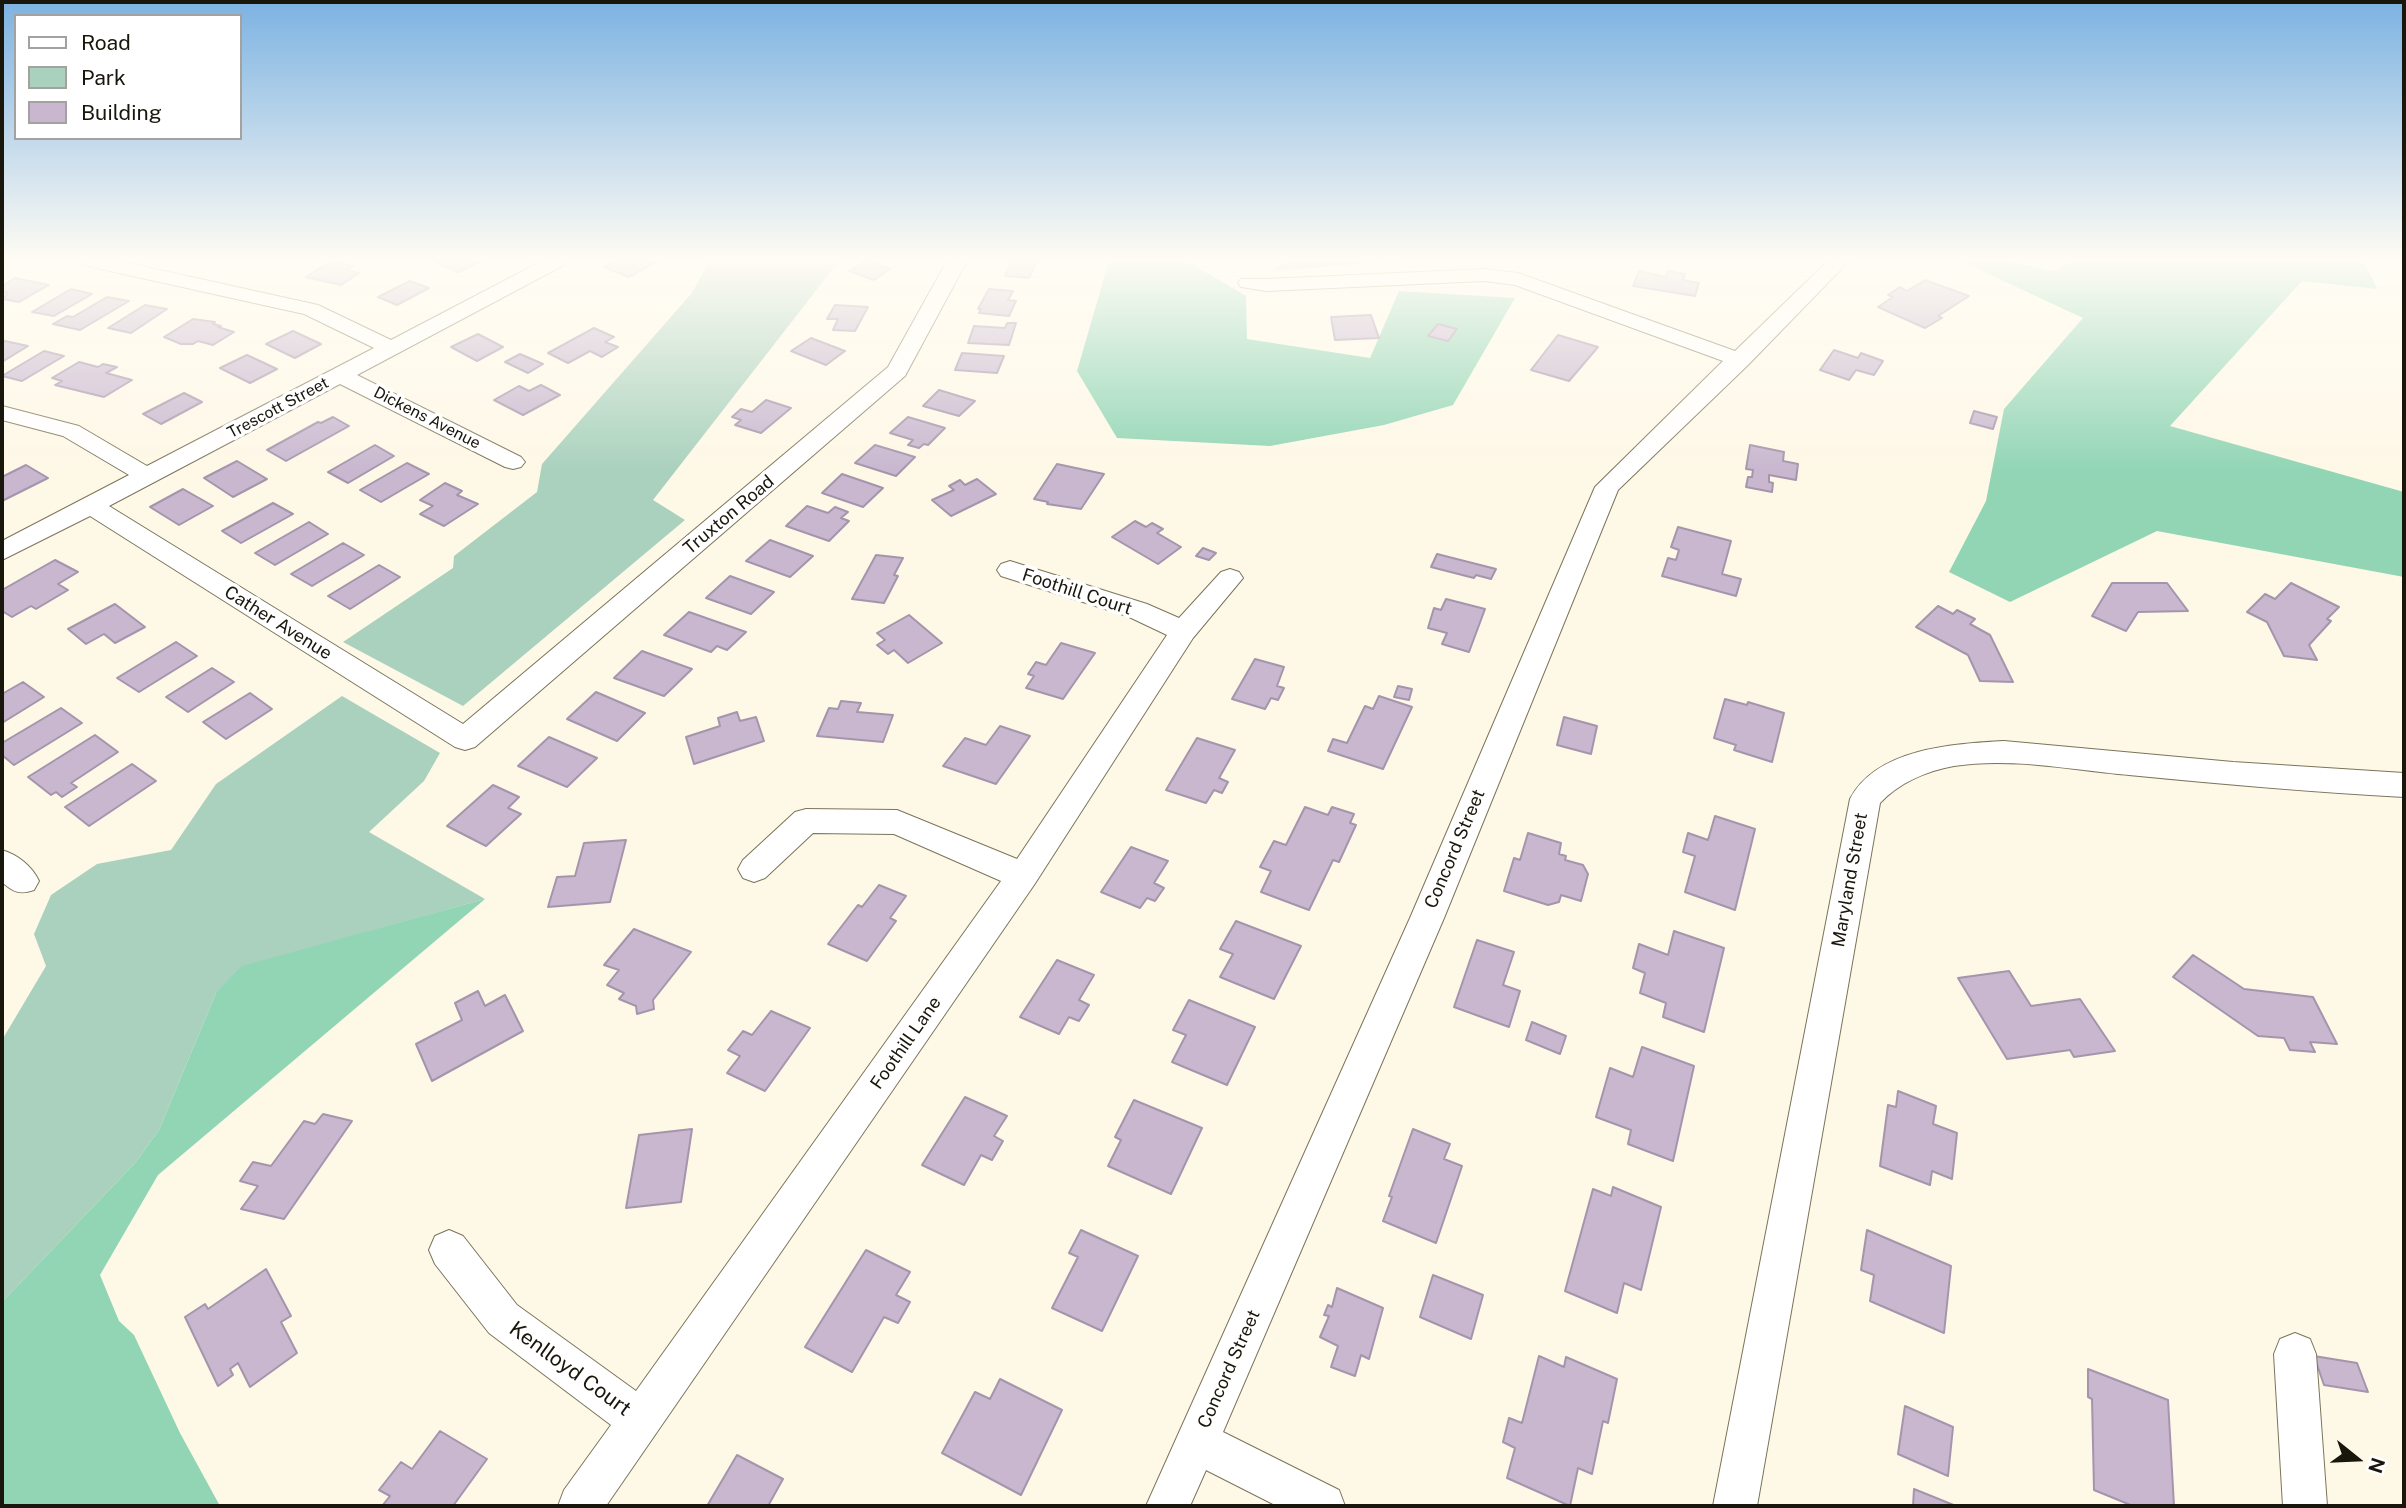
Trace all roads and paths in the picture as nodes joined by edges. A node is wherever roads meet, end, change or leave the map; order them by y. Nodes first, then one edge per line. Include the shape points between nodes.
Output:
1 (357, 331) edge
2 (423, 331) edge
3 (916, 331) edge
4 (1662, 331) edge
5 (1769, 331) edge
6 (391, 348) junction
7 (1740, 360) junction
8 (340, 375) junction
9 (2, 413) edge
10 (513, 462) dead end
11 (148, 476) junction
12 (91, 506) junction
13 (2, 552) edge
14 (1010, 570) dead end
15 (1230, 578) dead end
16 (1183, 631) junction
17 (465, 739) joint
18 (2404, 785) edge
19 (754, 869) dead end
20 (1023, 876) junction
21 (449, 1250) dead end
22 (2295, 1354) dead end
23 (640, 1420) junction
24 (1197, 1442) junction
25 (580, 1506) edge
26 (1168, 1506) edge
27 (1323, 1506) edge
28 (1735, 1506) edge
29 (2305, 1506) edge

1 - 6 street
2 - 6 street, Trescott Street
3 - 17 street, Truxton Road via 897,371
4 - 7 street
5 - 7 street, Concord Street
6 - 8 street, Trescott Street
7 - 24 street, Concord Street via 1607,487 1427,918
8 - 10 street, Dickens Avenue
8 - 11 street, Trescott Street
9 - 11 street via 71,431
11 - 12 street, Trescott Street
12 - 13 street
12 - 17 street, Cather Avenue
14 - 16 street, Foothill Court via 1137,610
15 - 16 street, Foothill Lane
16 - 20 street, Foothill Lane
18 - 28 street, Maryland Street via 2004,752 1953,755 1911,766 1883,780 1864,799
19 - 20 street via 806,821 897,822
20 - 23 street, Foothill Lane
21 - 23 street, Kenlloyd Court via 503,1320
22 - 29 street
23 - 25 street, Foothill Lane
24 - 26 street, Concord Street
24 - 27 street

